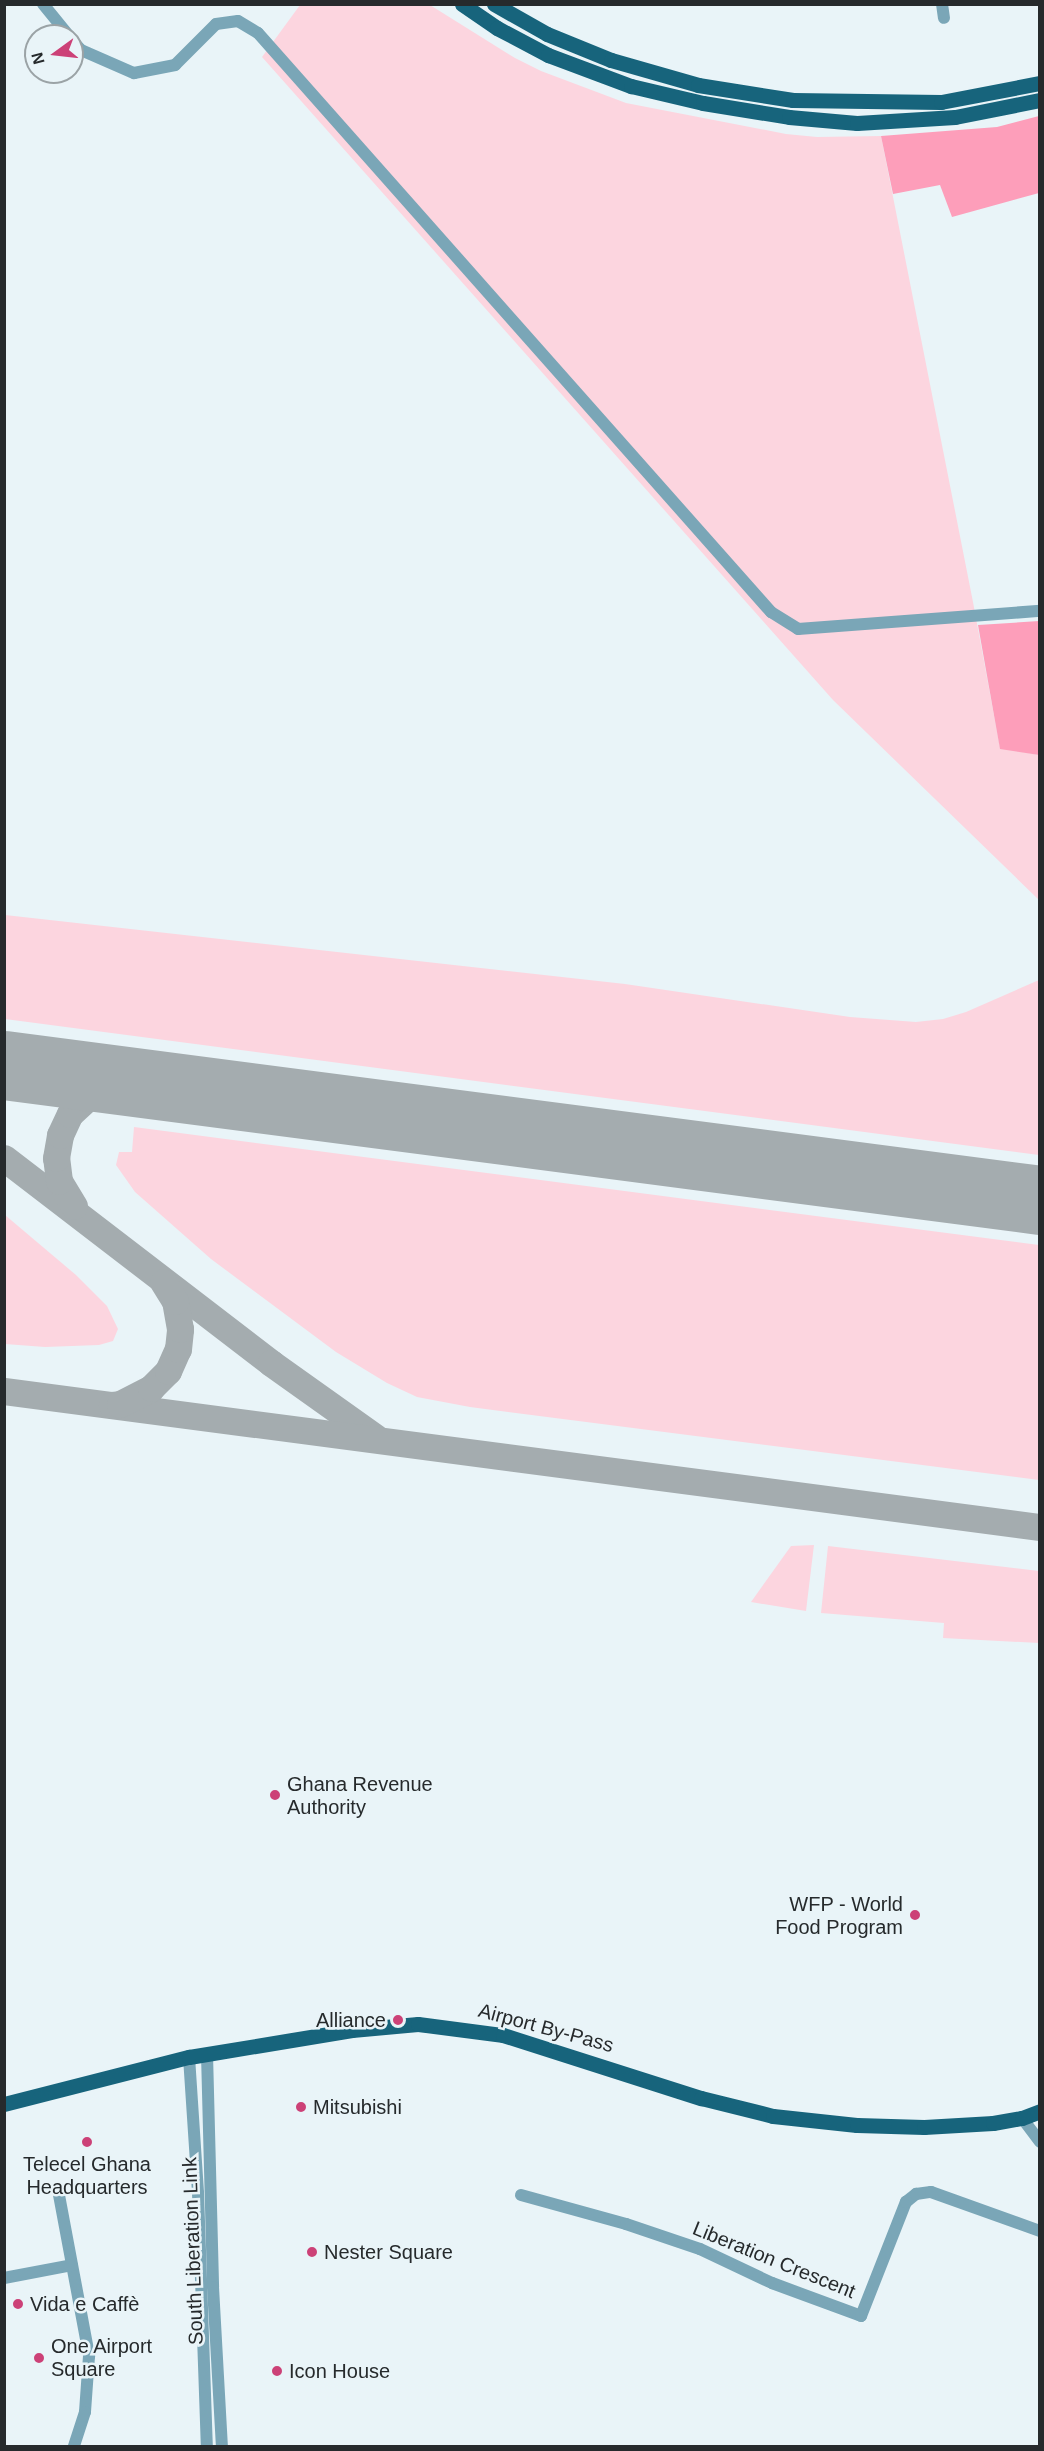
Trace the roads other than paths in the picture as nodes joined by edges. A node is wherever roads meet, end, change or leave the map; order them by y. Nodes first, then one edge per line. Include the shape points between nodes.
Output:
1 (43, 4) edge
2 (462, 4) edge
3 (494, 4) edge
4 (942, 4) edge
5 (944, 18) dead end
6 (59, 24) edge
7 (84, 51) edge
8 (1040, 83) edge
9 (1040, 100) edge
10 (1040, 611) edge
11 (207, 2054) junction
12 (189, 2057) junction
13 (4, 2104) edge
14 (1040, 2111) edge
15 (1022, 2118) junction
16 (1040, 2142) edge
17 (59, 2195) dead end
18 (521, 2195) dead end
19 (1040, 2231) edge
20 (72, 2265) junction
21 (4, 2278) edge
22 (74, 2446) edge
23 (207, 2446) edge
24 (222, 2446) edge

1 - 6 street
2 - 9 main road via 548,55 631,86 789,117 857,123 955,117
3 - 8 main road via 547,34 611,60 698,85 793,100 941,102
4 - 5 street
7 - 10 street via 134,74 175,65 216,24 238,21 258,33 771,612 798,629
11 - 12 main road, Airport By-Pass
11 - 15 main road, Airport By-Pass via 391,2025 436,2025 530,2042 701,2098 773,2115 857,2125 924,2127
11 - 24 street, South Liberation Link via 212,2275
12 - 13 main road, Airport By-Pass
12 - 23 street, South Liberation Link
14 - 15 main road, Airport By-Pass
15 - 16 street
17 - 20 street
18 - 19 street, Liberation Crescent via 700,2249 772,2283 861,2316 906,2202 916,2193 931,2192
20 - 21 street
20 - 22 street via 89,2356 85,2412

